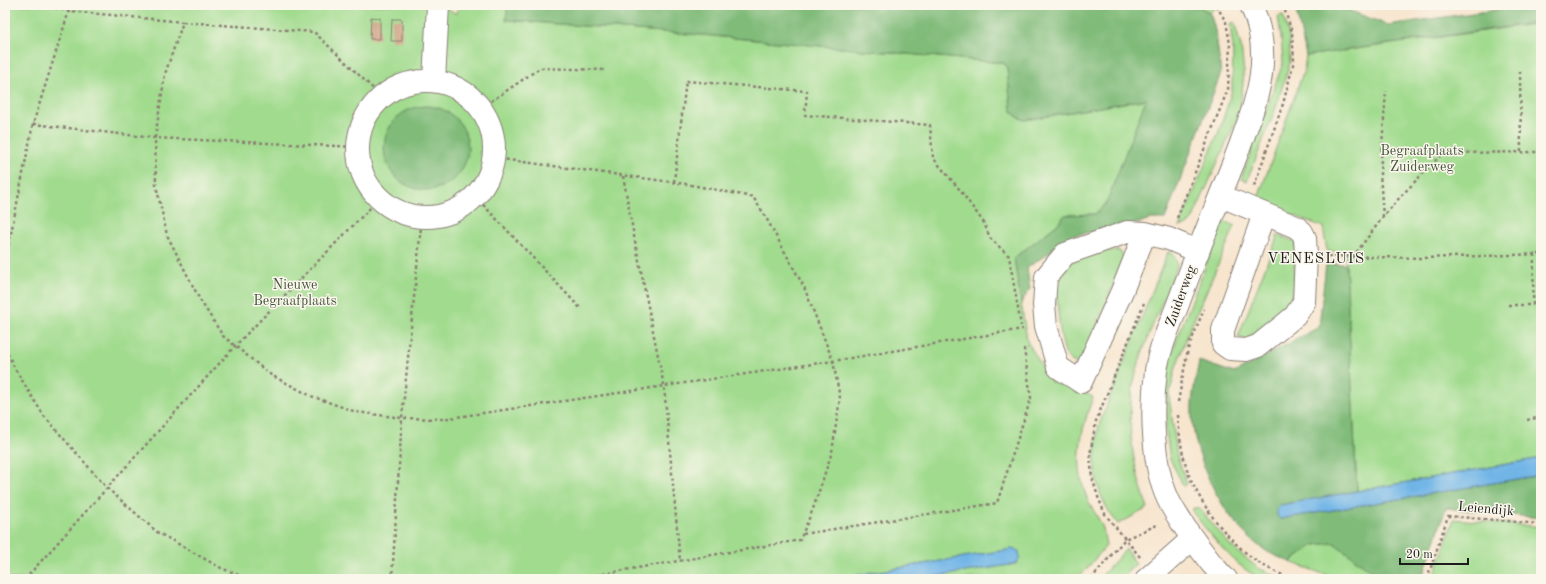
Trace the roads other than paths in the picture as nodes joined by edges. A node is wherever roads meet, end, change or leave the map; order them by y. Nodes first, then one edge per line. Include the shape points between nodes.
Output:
1 (438, 5) edge
2 (1251, 5) edge
3 (434, 81) junction
4 (1221, 196) junction
5 (1264, 214) junction
6 (1145, 233) junction
7 (1198, 251) junction
8 (1192, 539) junction
9 (1148, 579) edge
10 (1226, 579) edge

1 - 3 street
2 - 4 street, Zuiderweg via 1263,49 1261,78 1255,106
3 - 3 street via 452,86 468,95 481,108 490,123 494,158 491,172 475,196 460,208 442,215 422,217 399,211 380,198 368,184 360,166 358,147 364,120 382,97 398,87
4 - 5 street
4 - 7 street, Zuiderweg
5 - 5 street via 1223,330 1223,344 1230,349 1246,350 1258,346 1295,316 1304,302 1306,255 1302,232
6 - 6 street via 1127,232 1065,254 1046,277 1044,305 1048,336 1058,367 1081,382
6 - 7 street via 1169,239
7 - 8 street, Zuiderweg via 1159,358 1154,394 1154,440 1162,484 1167,499
8 - 9 street
8 - 10 street, Zuiderweg

